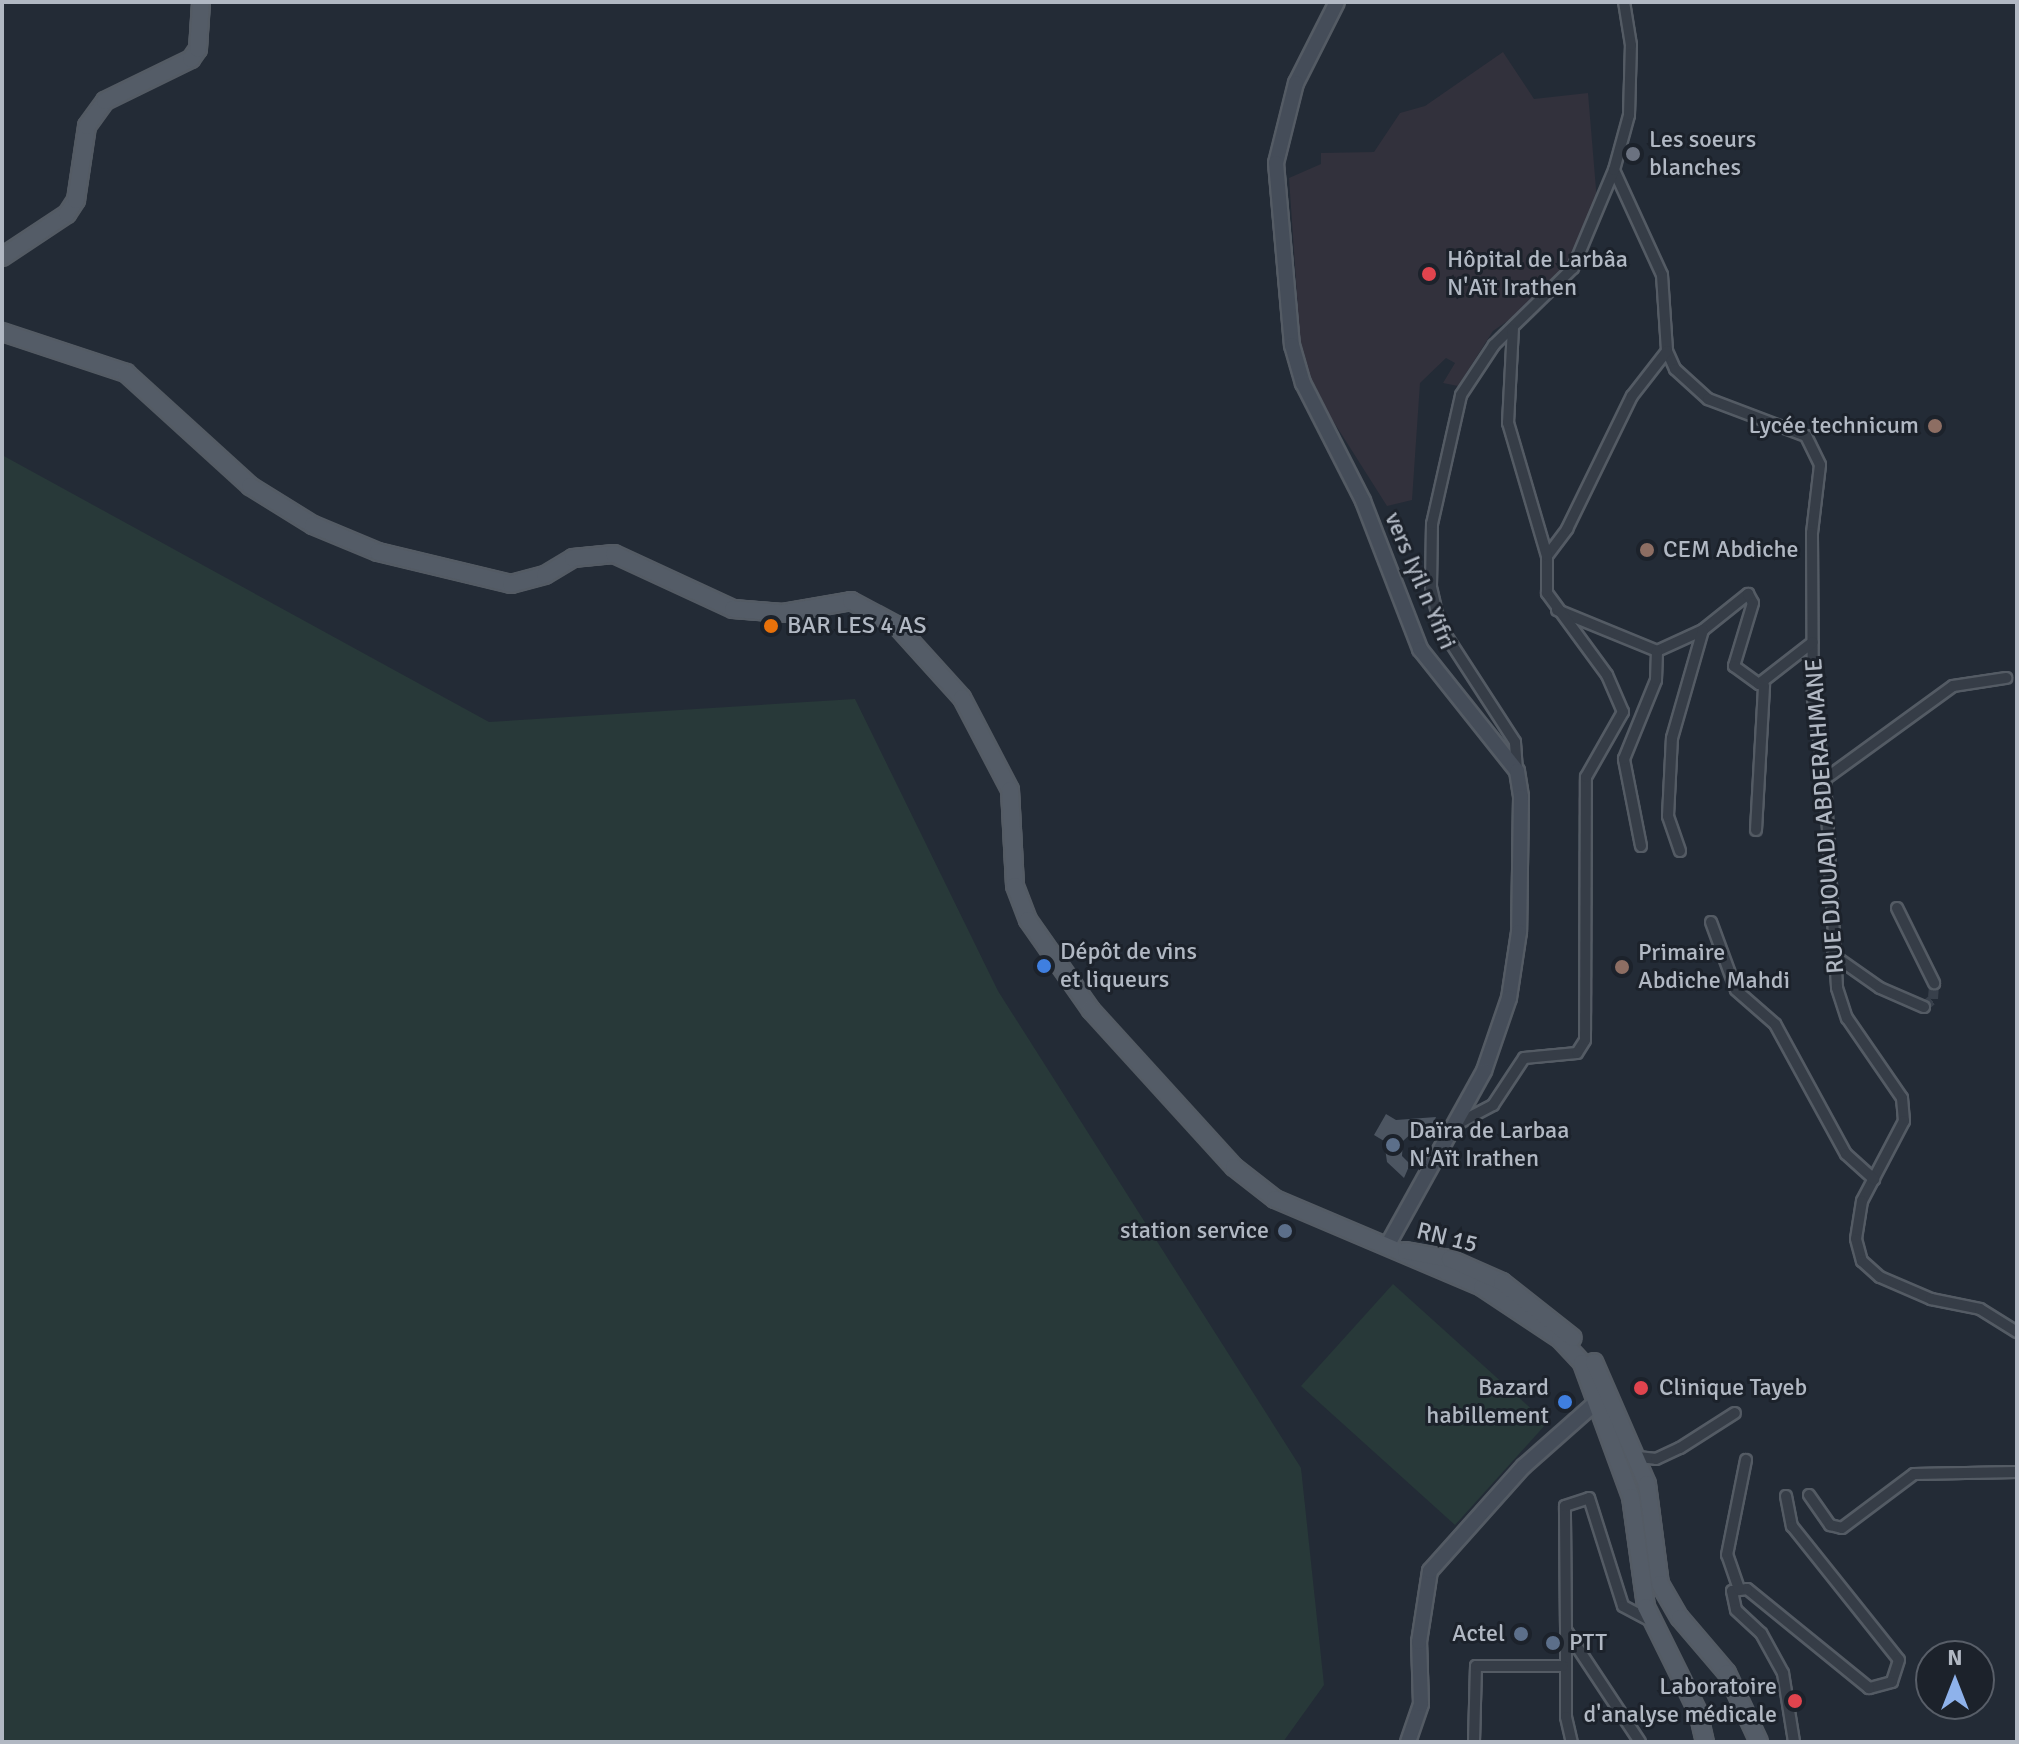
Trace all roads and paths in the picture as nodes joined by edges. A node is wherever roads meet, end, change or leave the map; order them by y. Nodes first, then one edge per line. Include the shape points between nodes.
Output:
1 (201, 2) edge
2 (1337, 2) edge
3 (1624, 2) edge
4 (1614, 170) junction
5 (2, 257) edge
6 (1513, 329) junction
7 (2, 332) edge
8 (1667, 351) junction
9 (1547, 556) junction
10 (1555, 609) junction
11 (1703, 630) junction
12 (1813, 642) junction
13 (1657, 651) junction
14 (2006, 678) dead end
15 (1764, 685) junction
16 (1517, 771) junction
17 (1825, 779) junction
18 (1756, 830) dead end
19 (1641, 846) dead end
20 (1680, 851) dead end
21 (1897, 908) dead end
22 (1711, 922) dead end
23 (1833, 955) junction
24 (1934, 983) dead end
25 (1924, 1007) dead end
26 (1457, 1124) junction
27 (1874, 1179) junction
28 (1394, 1247) junction
29 (2017, 1332) edge
30 (1605, 1394) junction
31 (1735, 1413) dead end
32 (1638, 1457) junction
33 (1746, 1460) dead end
34 (2017, 1472) edge
35 (1809, 1495) dead end
36 (1786, 1496) dead end
37 (1739, 1589) junction
38 (1651, 1621) junction
39 (1566, 1630) junction
40 (1563, 1666) junction
41 (1408, 1742) edge
42 (1474, 1742) edge
43 (1572, 1742) edge
44 (1640, 1742) edge
45 (1705, 1742) edge
46 (1759, 1742) edge
47 (1794, 1742) edge

1 - 5 main road via 198,49 191,59 105,101 87,126 76,200 67,214
2 - 16 main road, vers Iγil n Yifri via 1296,83 1276,163 1292,345 1303,383 1363,501 1420,649
3 - 4 street via 1631,45 1629,115
4 - 6 street via 1573,268
4 - 8 street via 1662,275
6 - 9 street via 1512,446
6 - 16 street via 1461,395 1432,524 1431,587 1440,626 1515,742
7 - 28 main road, RN 15 via 126,373 258,492 313,525 378,552 511,584 545,575 573,558 614,554 733,609 769,614 851,601 877,610 962,698 1010,790 1020,904 1091,1010 1252,1183 1322,1220
8 - 9 street via 1632,396 1567,529
8 - 12 street, RUE DJOUADI ABDERAHMANE via 1675,369 1697,392 1806,436 1815,448 1820,479 1812,533
9 - 10 street via 1547,593
10 - 13 street
10 - 26 street via 1607,675 1623,712 1586,777 1587,1030 1577,1053 1524,1058 1493,1105
11 - 13 street
11 - 15 street via 1736,598 1752,596 1734,666
11 - 20 street via 1672,738 1668,816
12 - 15 street
12 - 17 street, RUE DJOUADI ABDERAHMANE via 1813,699
13 - 19 street via 1656,680 1624,759
14 - 17 street via 1953,686
15 - 18 street
16 - 26 main road via 1519,932 1509,998 1484,1071
17 - 23 street, RUE DJOUADI ABDERAHMANE
21 - 24 street
22 - 27 street via 1736,990 1775,1024 1846,1154
23 - 25 street via 1880,988
23 - 27 street, RUE DJOUADI ABDERAHMANE via 1847,1018 1902,1098 1897,1143
26 - 28 main road
27 - 29 street, RUE DJOUADI ABDERAHMANE via 1862,1201 1856,1239 1862,1261 1880,1277 1931,1299 1980,1309
28 - 30 main road, RN 15 via 1482,1287 1560,1339
30 - 32 main road, RN 15
30 - 38 main road, RN 15 via 1631,1497 1638,1581
30 - 41 main road via 1524,1466 1430,1571 1419,1642 1421,1704
31 - 32 street via 1668,1454
32 - 46 main road, RN 15 via 1660,1584 1680,1618 1727,1673
33 - 37 street via 1727,1555
34 - 35 street via 1914,1474 1842,1528 1830,1525
36 - 37 street via 1792,1526 1899,1660 1892,1682 1861,1685 1769,1605
37 - 47 street via 1730,1599 1761,1633 1783,1673
38 - 39 street via 1623,1606 1589,1498 1565,1506
38 - 45 main road, RN 15 via 1698,1712
39 - 40 street
39 - 44 street
40 - 42 street via 1476,1666
40 - 43 street

